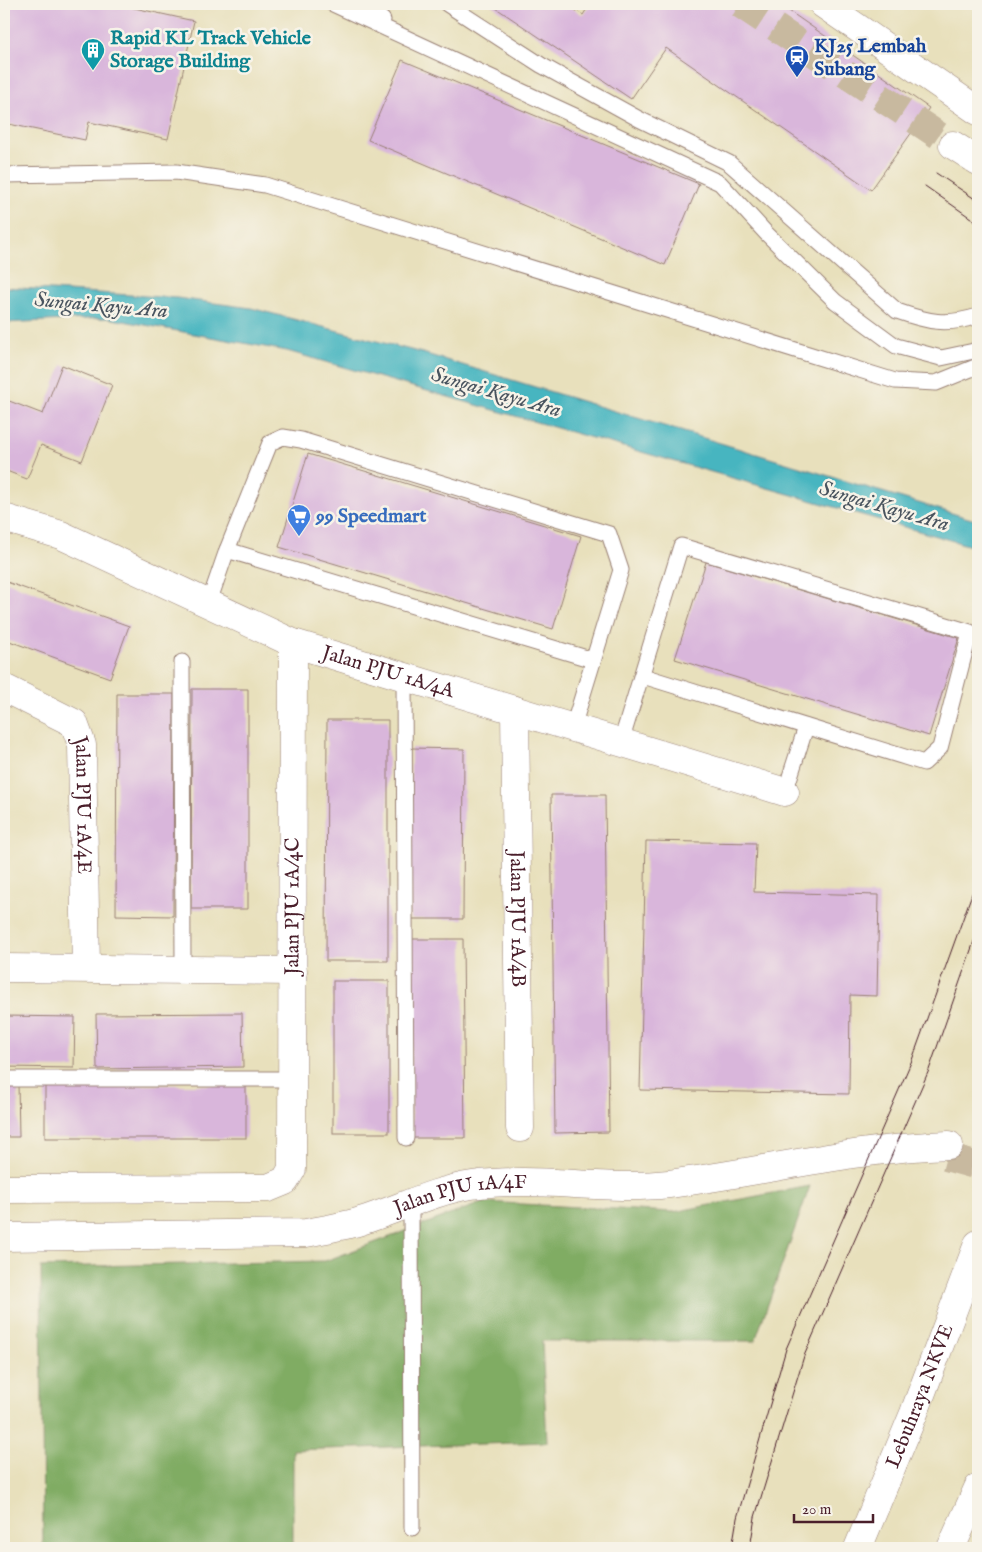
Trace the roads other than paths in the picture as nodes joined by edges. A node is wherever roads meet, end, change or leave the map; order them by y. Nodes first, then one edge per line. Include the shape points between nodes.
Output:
1 (332, 4) edge
2 (363, 4) edge
3 (447, 4) edge
4 (823, 4) edge
5 (402, 35) junction
6 (978, 111) edge
7 (953, 145) tunnel mouth
8 (978, 161) edge
9 (4, 175) edge
10 (978, 316) edge
11 (978, 348) edge
12 (978, 366) edge
13 (4, 518) edge
14 (226, 550) junction
15 (208, 605) junction
16 (293, 643) junction
17 (593, 660) junction
18 (182, 662) dead end
19 (404, 676) junction
20 (643, 676) junction
21 (4, 688) edge
22 (515, 710) junction
23 (806, 727) junction
24 (573, 728) junction
25 (621, 742) junction
26 (785, 792) joint
27 (4, 968) edge
28 (86, 968) junction
29 (183, 969) junction
30 (293, 971) junction
31 (4, 1079) edge
32 (292, 1079) junction
33 (520, 1128) dead end
34 (406, 1138) dead end
35 (948, 1151) tunnel mouth
36 (4, 1189) edge
37 (411, 1202) junction
38 (4, 1237) edge
39 (978, 1244) edge
40 (978, 1488) edge
41 (412, 1528) dead end
42 (858, 1548) edge
43 (951, 1548) edge

1 - 5 lane
2 - 5 lane
3 - 10 lane via 541,65 639,119 729,163 897,310 930,322
4 - 6 main road
5 - 11 lane via 720,182 766,233 835,300 896,346 941,358
7 - 8 main road
9 - 12 lane via 176,172 266,185 895,381 936,383
13 - 15 main road, Jalan PJU 1A/4A via 61,535
14 - 15 lane
14 - 17 lane
14 - 17 lane via 270,443 282,437 301,440 609,534 621,570
15 - 16 main road, Jalan PJU 1A/4A
16 - 19 main road, Jalan PJU 1A/4A
16 - 30 main road, Jalan PJU 1A/4C
17 - 24 lane
18 - 29 lane
19 - 22 main road, Jalan PJU 1A/4A
19 - 34 lane
20 - 23 lane
20 - 23 lane via 681,546 970,632 940,748 924,763
20 - 25 lane
21 - 28 main road, Jalan PJU 1A/4E via 74,723 82,745
22 - 24 main road, Jalan PJU 1A/4A
22 - 33 main road, Jalan PJU 1A/4B
23 - 26 lane
24 - 25 main road, Jalan PJU 1A/4A
25 - 26 main road, Jalan PJU 1A/4A
27 - 28 main road
28 - 29 main road
29 - 30 main road
30 - 32 main road, Jalan PJU 1A/4C
31 - 32 lane
32 - 36 main road, Jalan PJU 1A/4C via 292,1169 285,1181 268,1188
35 - 37 main road, Jalan PJU 1A/4F via 919,1146 858,1152 668,1184 508,1182 471,1185
37 - 38 main road, Jalan PJU 1A/4F via 354,1223 306,1233
37 - 41 lane
39 - 42 main road, Lebuhraya NKVE via 914,1413
40 - 43 main road

